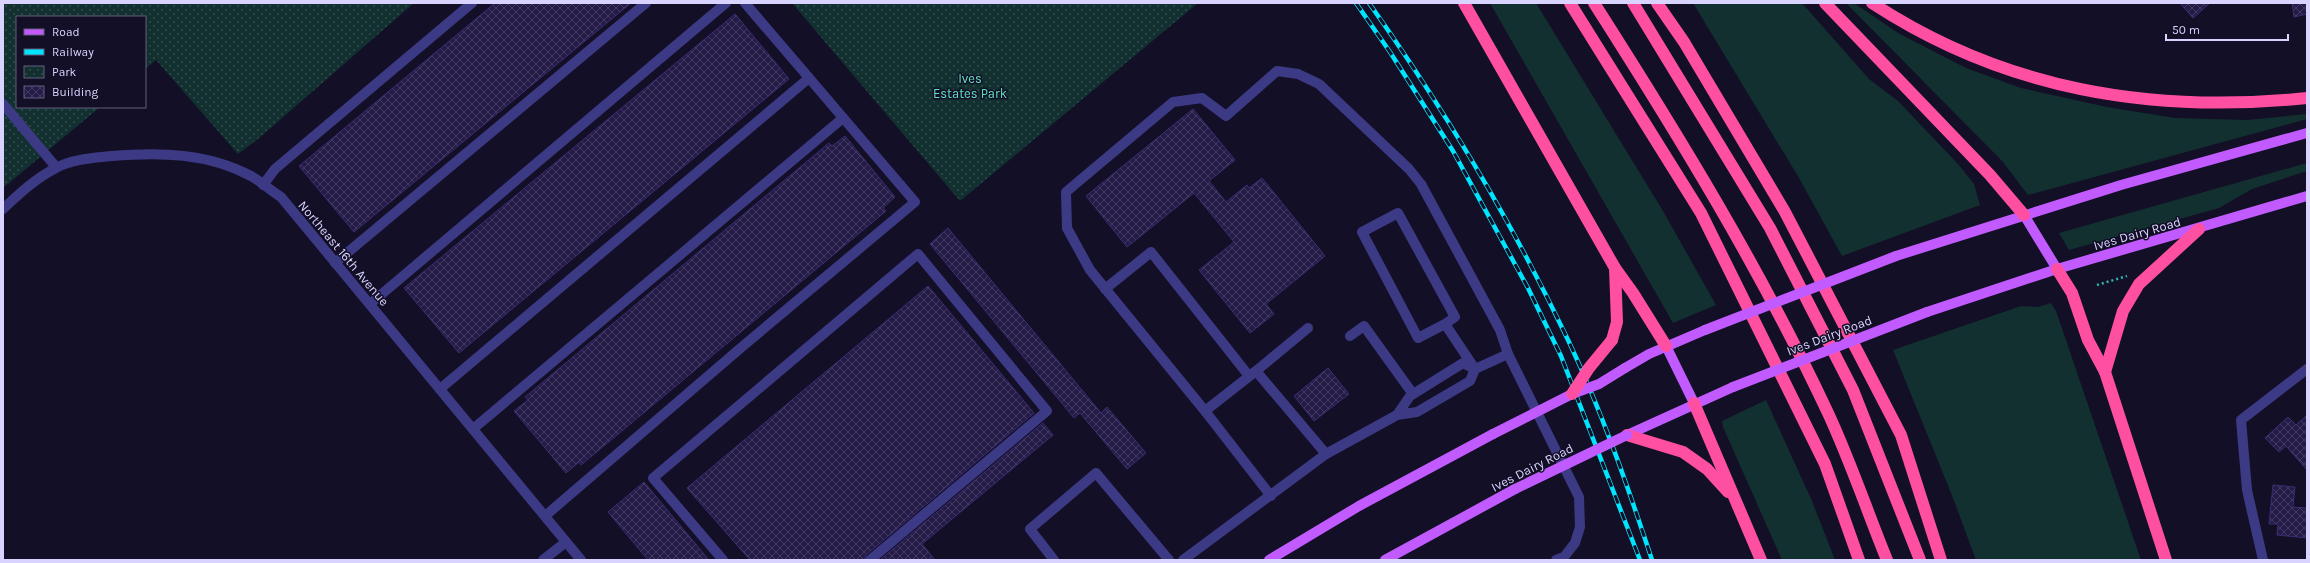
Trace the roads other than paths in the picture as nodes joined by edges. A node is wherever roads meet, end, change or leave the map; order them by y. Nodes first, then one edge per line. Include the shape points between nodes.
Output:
1 (472, 3) edge
2 (646, 3) edge
3 (726, 3) edge
4 (745, 3) edge
5 (1464, 3) edge
6 (1570, 3) edge
7 (1594, 3) edge
8 (1633, 3) edge
9 (1657, 3) edge
10 (1825, 3) edge
11 (1872, 3) edge
12 (809, 78) junction
13 (2307, 98) edge
14 (3, 104) edge
15 (843, 118) junction
16 (2307, 133) edge
17 (56, 167) junction
18 (263, 184) junction
19 (2307, 196) edge
20 (3, 209) edge
21 (2024, 215) junction
22 (2199, 229) junction
23 (335, 263) junction
24 (1615, 268) junction
25 (2057, 268) junction
26 (1105, 288) junction
27 (370, 304) junction
28 (1445, 324) junction
29 (1308, 328) dead end
30 (1350, 336) dead end
31 (1666, 346) junction
32 (1508, 354) junction
33 (1475, 369) junction
34 (2307, 369) edge
35 (2105, 372) junction
36 (1253, 373) junction
37 (440, 389) junction
38 (1413, 394) junction
39 (1572, 394) junction
40 (1694, 403) junction
41 (1205, 412) junction
42 (1397, 415) junction
43 (473, 429) junction
44 (1627, 435) junction
45 (1326, 454) junction
46 (1271, 496) junction
47 (1733, 497) junction
48 (545, 516) junction
49 (566, 542) junction
50 (543, 560) edge
51 (581, 560) edge
52 (723, 560) edge
53 (870, 560) edge
54 (1054, 560) edge
55 (1168, 560) edge
56 (1183, 560) edge
57 (1269, 560) edge
58 (1385, 560) edge
59 (1556, 560) edge
60 (1761, 560) edge
61 (1859, 560) edge
62 (1887, 560) edge
63 (1920, 560) edge
64 (1941, 560) edge
65 (2166, 560) edge
66 (2262, 560) edge

1 - 18 street via 276,169
2 - 23 street
3 - 27 street
4 - 12 street
5 - 24 highway
6 - 61 highway via 1701,213 1825,464
7 - 62 highway via 1688,152 1763,281 1829,414
8 - 63 highway via 1770,228 1853,390
9 - 64 highway via 1684,42 1785,212 1901,435
10 - 21 highway
11 - 13 highway via 1904,24 2001,68 2088,91 2192,104 2234,104
12 - 15 street
12 - 37 street
14 - 17 street
15 - 43 street
15 - 48 street via 915,202
16 - 21 main road via 2121,184
17 - 18 street, Northeast 16th Avenue via 89,158 138,154 189,156 221,163
17 - 20 street, Northeast 16th Avenue via 30,185
18 - 23 street, Northeast 16th Avenue via 281,198
19 - 22 main road, Ives Dairy Road
21 - 25 main road
21 - 31 main road, bridge via 1896,256
22 - 25 main road, Ives Dairy Road
22 - 35 highway via 2139,284 2123,311
23 - 27 street, Northeast 16th Avenue
24 - 31 highway
24 - 39 highway, bridge via 1617,322 1612,340
25 - 35 highway via 2072,293 2088,340
25 - 40 main road, Ives Dairy Road, bridge via 1927,312
26 - 32 street via 1090,270 1067,228 1066,192 1173,102 1202,98 1226,116 1277,72 1298,74 1319,84 1409,169 1421,184 1500,330
26 - 36 street via 1151,252
26 - 41 street
27 - 37 street, Northeast 16th Avenue
28 - 28 street via 1455,317 1398,213 1362,232 1418,338
28 - 33 street
29 - 36 street
30 - 38 street via 1364,326
31 - 39 main road, bridge via 1599,384
31 - 40 main road
32 - 33 street
32 - 59 street via 1579,497 1580,527 1575,543 1564,557
33 - 38 street via 1463,363
33 - 42 street via 1470,381 1416,412
34 - 66 street via 2241,420 2248,490
35 - 65 highway
36 - 41 street
36 - 45 street
37 - 43 street, Northeast 16th Avenue
38 - 42 street
39 - 57 main road, bridge via 1359,506
40 - 44 main road, Ives Dairy Road
40 - 47 highway
41 - 46 street
42 - 45 street
43 - 48 street, Northeast 16th Avenue
44 - 47 highway via 1683,452 1707,470
44 - 58 main road, Ives Dairy Road, bridge via 1515,489
45 - 46 street
46 - 56 street
47 - 60 highway
48 - 49 street, Northeast 16th Avenue
49 - 50 street
49 - 51 street, Northeast 16th Avenue
52 - 53 street via 653,478 918,254 1047,411
54 - 55 street via 1030,529 1096,473

